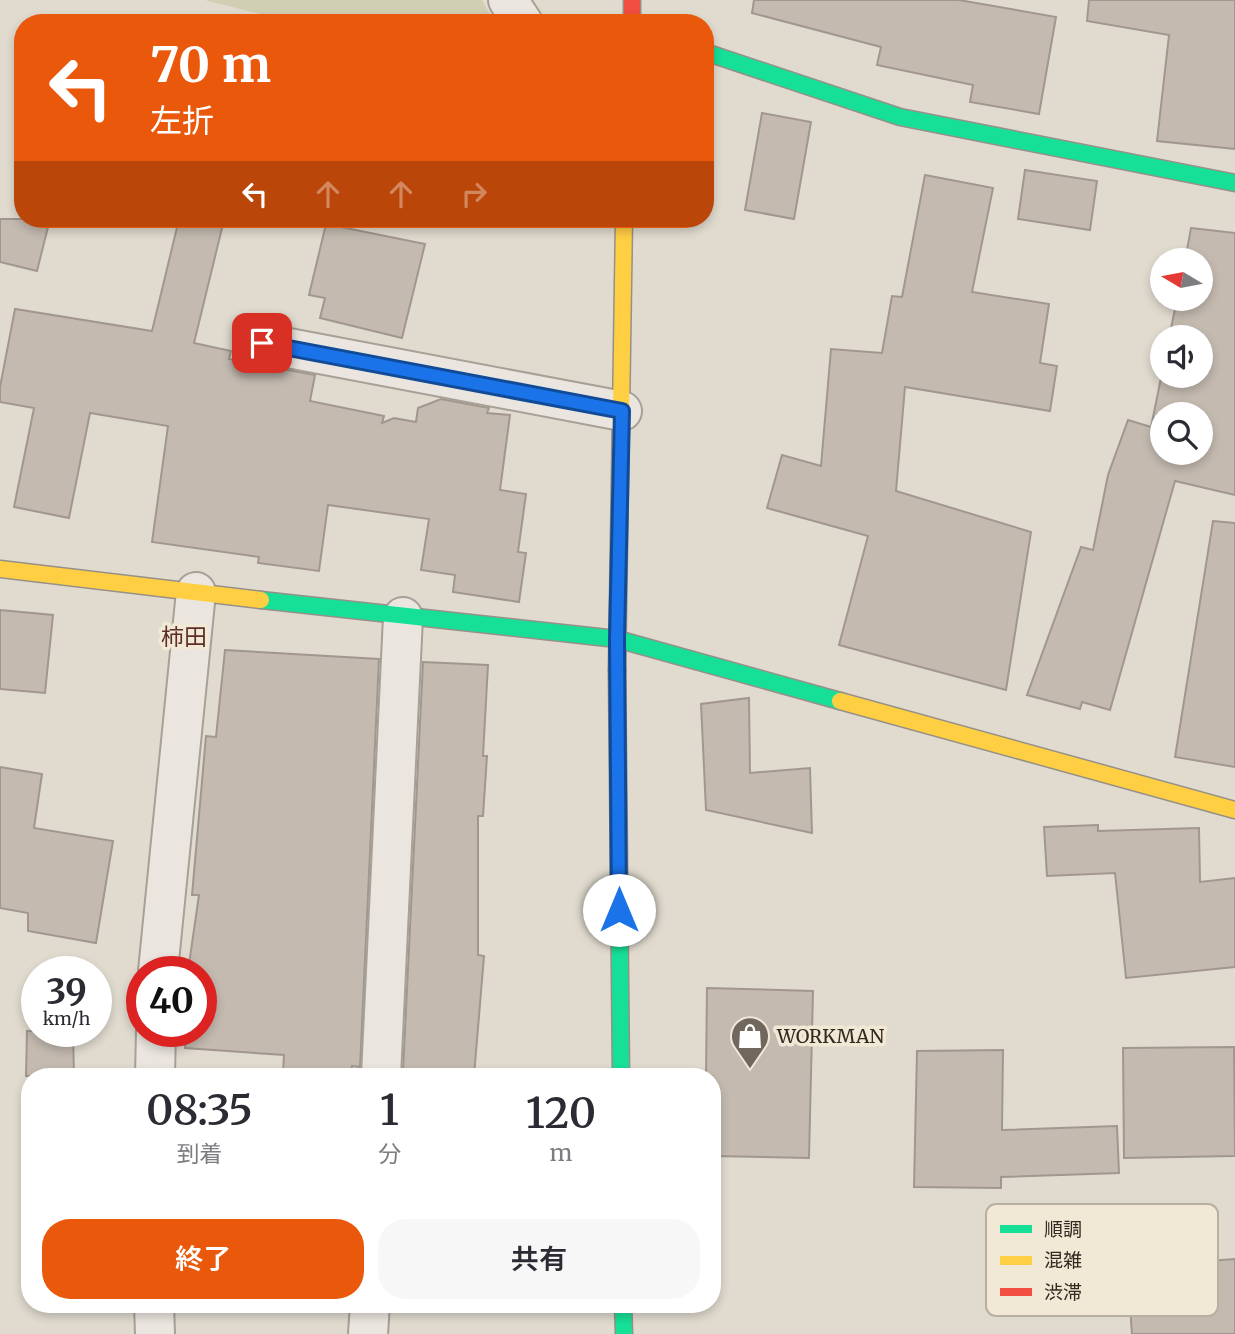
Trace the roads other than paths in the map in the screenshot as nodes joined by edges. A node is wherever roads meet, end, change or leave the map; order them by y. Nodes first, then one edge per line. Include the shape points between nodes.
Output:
1 (714, 55) edge
2 (1235, 183) edge
3 (624, 228) edge
4 (262, 343) dead end
5 (622, 411) junction
6 (0, 569) edge
7 (196, 592) junction
8 (403, 617) junction
9 (617, 639) junction
10 (1235, 810) edge
11 (160, 956) edge
12 (156, 1047) edge
13 (155, 1068) edge
14 (381, 1068) edge
15 (621, 1068) edge
16 (154, 1313) edge
17 (369, 1313) edge
18 (623, 1313) edge
19 (155, 1334) edge
20 (368, 1334) edge
21 (624, 1334) edge

1 - 2 street via 900,117
3 - 5 street
4 - 5 street
5 - 9 street
6 - 7 street
7 - 8 street
7 - 11 street
8 - 9 street
8 - 14 street
9 - 10 street
9 - 15 street
12 - 13 street
16 - 19 street
17 - 20 street
18 - 21 street

